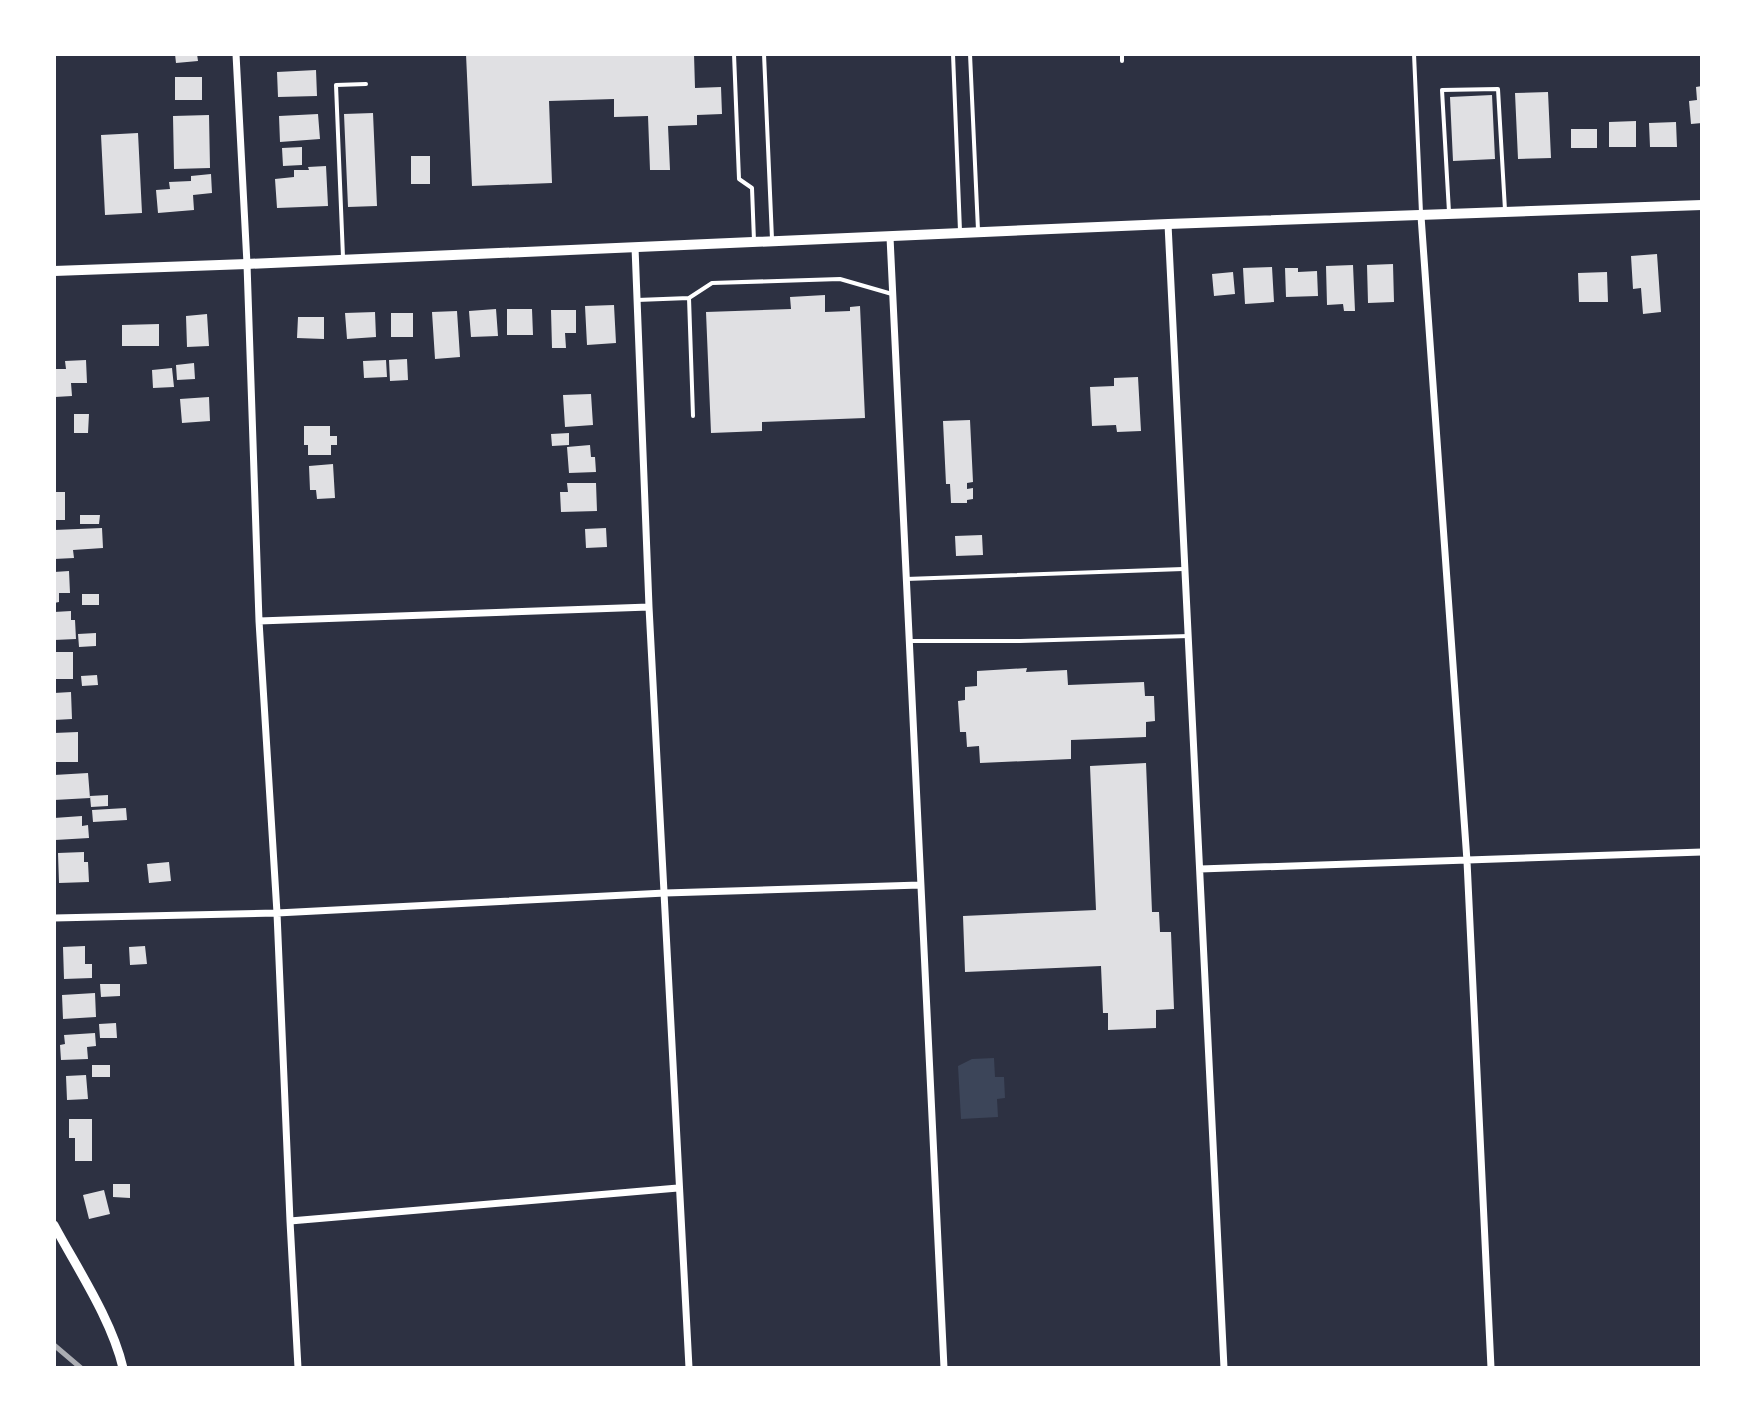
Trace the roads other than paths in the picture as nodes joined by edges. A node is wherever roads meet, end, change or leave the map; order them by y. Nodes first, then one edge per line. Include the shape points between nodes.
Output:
1 (236, 54) edge
2 (734, 54) edge
3 (764, 54) edge
4 (953, 54) edge
5 (970, 54) edge
6 (1122, 54) edge
7 (1414, 54) edge
8 (1122, 61) dead end
9 (366, 84) dead end
10 (1702, 205) edge
11 (1505, 213) junction
12 (1449, 215) junction
13 (1421, 216) junction
14 (1168, 224) junction
15 (960, 233) junction
16 (978, 233) junction
17 (890, 237) junction
18 (772, 241) junction
19 (754, 242) junction
20 (635, 247) junction
21 (343, 260) junction
22 (247, 264) junction
23 (54, 271) edge
24 (892, 294) junction
25 (689, 298) junction
26 (637, 300) junction
27 (693, 416) dead end
28 (1185, 569) junction
29 (906, 579) junction
30 (649, 607) junction
31 (259, 621) junction
32 (1189, 636) junction
33 (909, 641) junction
34 (1702, 852) edge
35 (1467, 861) junction
36 (1200, 869) junction
37 (920, 885) junction
38 (665, 893) junction
39 (277, 913) junction
40 (54, 918) edge
41 (678, 1188) junction
42 (290, 1221) junction
43 (54, 1225) edge
44 (123, 1368) edge
45 (298, 1368) edge
46 (689, 1368) edge
47 (944, 1368) edge
48 (1224, 1368) edge
49 (1491, 1368) edge

1 - 22 street
2 - 19 lane via 739,179 752,188
3 - 18 lane
4 - 15 lane
5 - 16 lane
6 - 8 lane
7 - 13 lane
9 - 21 lane via 336,85
10 - 11 main road
11 - 12 main road
11 - 12 lane via 1498,89 1442,90
12 - 13 main road
13 - 14 main road
13 - 35 street
14 - 16 main road
14 - 28 street
15 - 16 main road
15 - 17 main road
17 - 18 main road
17 - 24 street
18 - 19 main road
19 - 20 main road
20 - 21 main road
20 - 26 street
21 - 22 main road
22 - 23 main road
22 - 31 street
24 - 25 lane via 840,279 712,283
24 - 29 street
25 - 26 lane
25 - 27 lane
26 - 30 street
28 - 29 lane
28 - 32 street
29 - 33 street
30 - 31 street
30 - 38 street
31 - 39 street
32 - 33 lane
32 - 36 street
33 - 37 street
34 - 35 street
35 - 36 street
35 - 49 street
36 - 48 street
37 - 38 street
37 - 47 street
38 - 39 street
38 - 41 street
39 - 40 street
39 - 42 street
41 - 42 street
41 - 46 street
42 - 45 street
43 - 44 street via 104,1319

